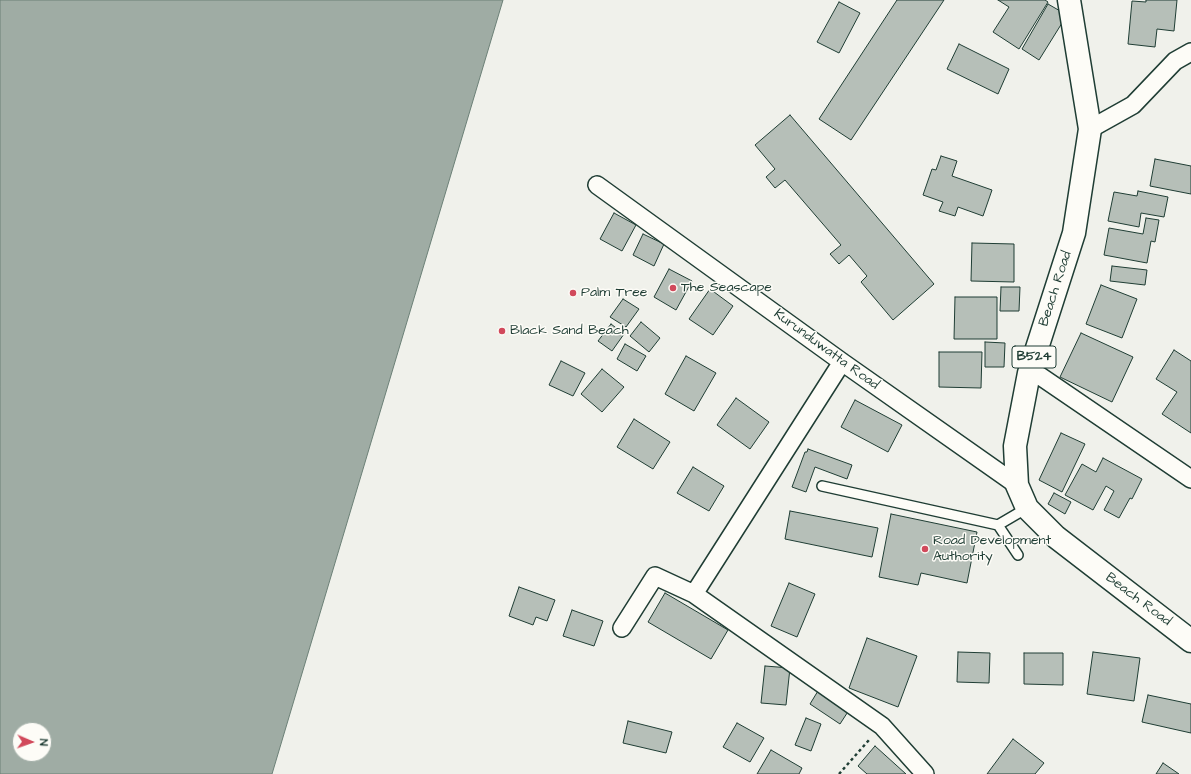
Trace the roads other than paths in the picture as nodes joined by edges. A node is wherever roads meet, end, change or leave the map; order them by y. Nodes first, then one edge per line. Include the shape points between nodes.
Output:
1 (1069, 0) edge
2 (1191, 52) edge
3 (1090, 129) junction
4 (597, 186) dead end
5 (842, 362) junction
6 (1029, 373) junction
7 (1189, 474) edge
8 (1017, 485) junction
9 (822, 486) dead end
10 (1027, 508) junction
11 (998, 525) junction
12 (1018, 555) dead end
13 (694, 594) junction
14 (622, 628) dead end
15 (1191, 641) edge
16 (925, 774) edge

1 - 3 main road, Beach Road / B524
2 - 3 street via 1175,61 1133,105
3 - 6 main road, Beach Road / B524 via 1074,232
4 - 5 street, Kurunduwatta Road
5 - 8 street, Kurunduwatta Road
5 - 13 street
6 - 7 street via 1040,376
6 - 8 main road, Beach Road / B524 via 1015,446
8 - 10 main road, Beach Road / B524
9 - 11 lane
10 - 11 lane
10 - 15 main road, Beach Road / B524 via 1056,537
11 - 12 lane
13 - 14 street via 655,576
13 - 16 street via 882,726

